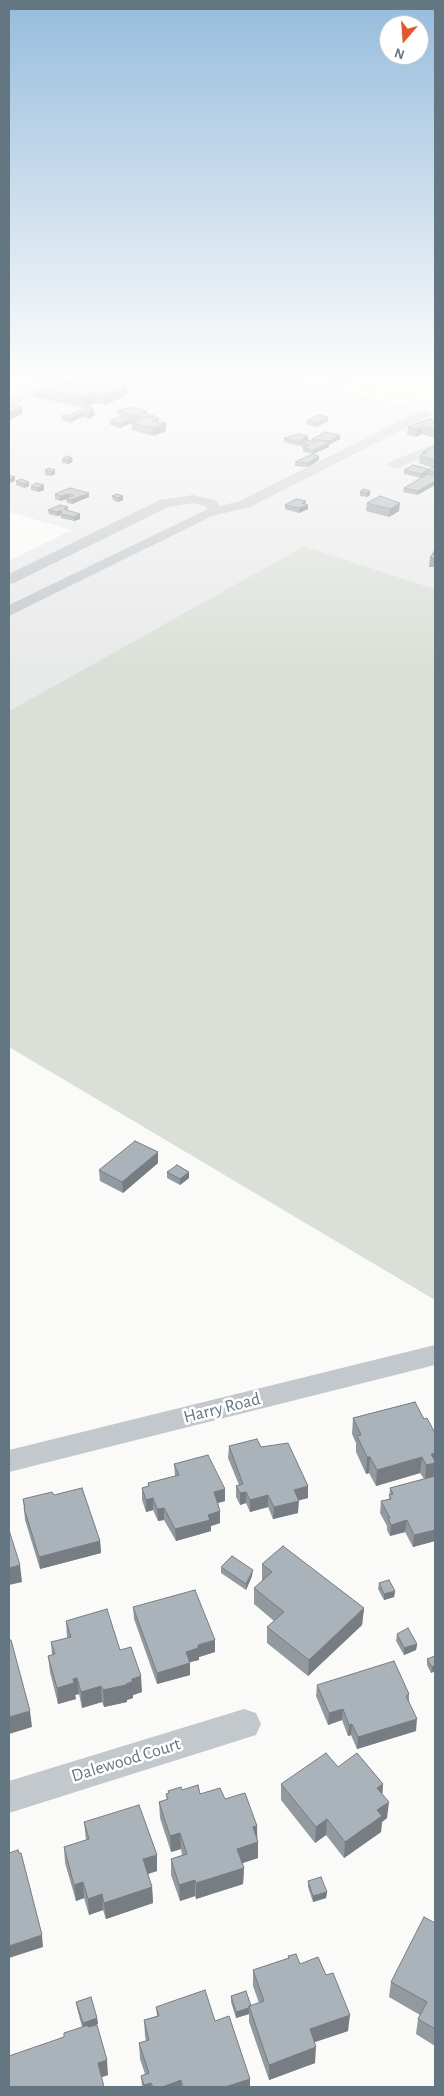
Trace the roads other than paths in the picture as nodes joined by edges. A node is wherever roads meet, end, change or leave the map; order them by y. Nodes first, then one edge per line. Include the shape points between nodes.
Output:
1 (299, 477) edge
2 (218, 510) junction
3 (9, 580) edge
4 (9, 611) edge
5 (435, 1355) edge
6 (9, 1461) edge
7 (244, 1724) dead end
8 (9, 1796) edge

1 - 2 street via 245,504
2 - 3 street via 210,503 193,500 164,503
2 - 4 street
5 - 6 street, Harry Road
7 - 8 street, Dalewood Court

